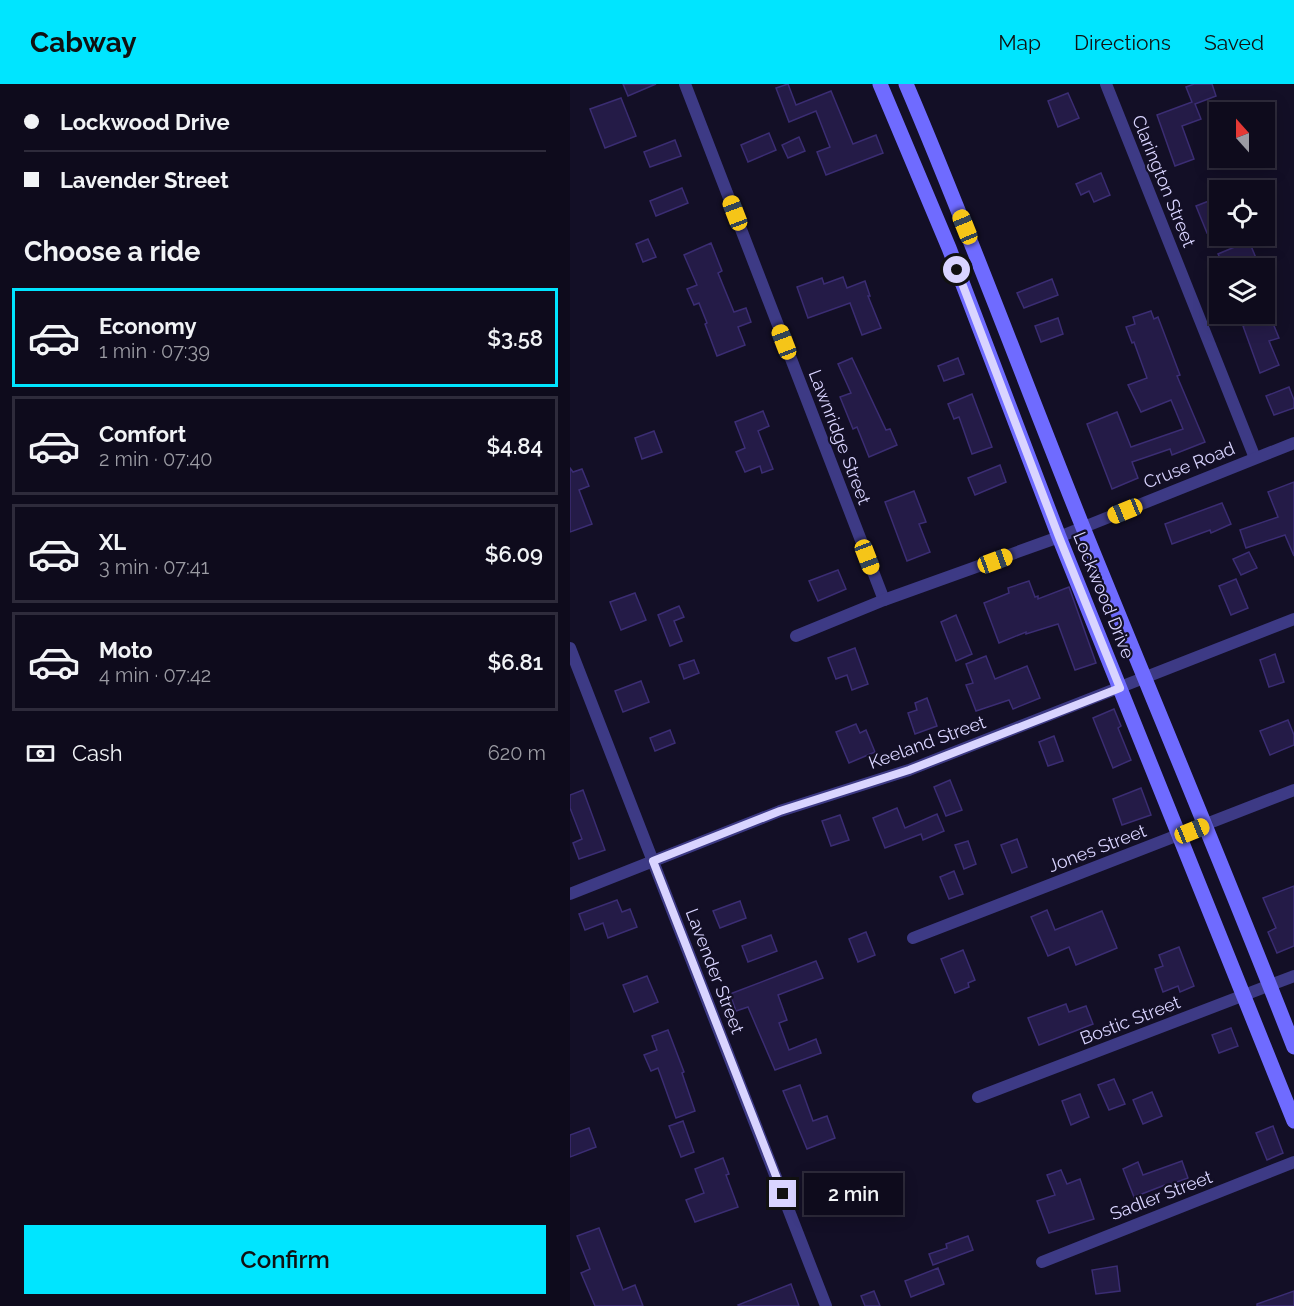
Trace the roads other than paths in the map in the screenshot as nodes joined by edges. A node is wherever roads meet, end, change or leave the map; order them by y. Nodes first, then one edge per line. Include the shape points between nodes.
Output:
1 (685, 84) edge
2 (880, 84) edge
3 (906, 84) edge
4 (1106, 84) edge
5 (1294, 443) edge
6 (1255, 458) junction
7 (1083, 528) junction
8 (1059, 537) junction
9 (884, 600) junction
10 (1294, 619) edge
11 (796, 636) dead end
12 (570, 648) edge
13 (1145, 678) junction
14 (1120, 688) junction
15 (1294, 790) edge
16 (1206, 825) junction
17 (1179, 836) junction
18 (653, 861) junction
19 (570, 894) edge
20 (913, 938) dead end
21 (1294, 976) edge
22 (1270, 986) junction
23 (1245, 996) junction
24 (1294, 1047) edge
25 (978, 1097) dead end
26 (1294, 1120) edge
27 (1294, 1162) edge
28 (1042, 1262) dead end
29 (826, 1306) edge

1 - 9 street, Lawnridge Street
2 - 8 main road, Lockwood Drive
3 - 7 main road, Lockwood Drive
4 - 6 street, Clarington Street
5 - 6 street, Cruse Road
6 - 7 street, Cruse Road
7 - 8 street, Cruse Road
7 - 13 main road, Lockwood Drive
8 - 9 street, Cruse Road
8 - 14 main road, Lockwood Drive
9 - 11 street, Cruse Road
10 - 13 street, Keeland Street
12 - 18 street, Lavender Street
13 - 14 street, Keeland Street
13 - 16 main road, Lockwood Drive
14 - 17 main road, Lockwood Drive
14 - 18 street, Keeland Street via 909,770 780,811
15 - 16 street, Jones Street
16 - 17 street, Jones Street
16 - 22 main road, Lockwood Drive
17 - 20 street, Jones Street
17 - 23 main road, Lockwood Drive
18 - 19 street, Keeland Street
18 - 29 street, Lavender Street
21 - 22 street, Bostic Street
22 - 23 street, Bostic Street
22 - 24 main road, Lockwood Drive
23 - 25 street, Bostic Street
23 - 26 main road, Lockwood Drive
27 - 28 street, Sadler Street

